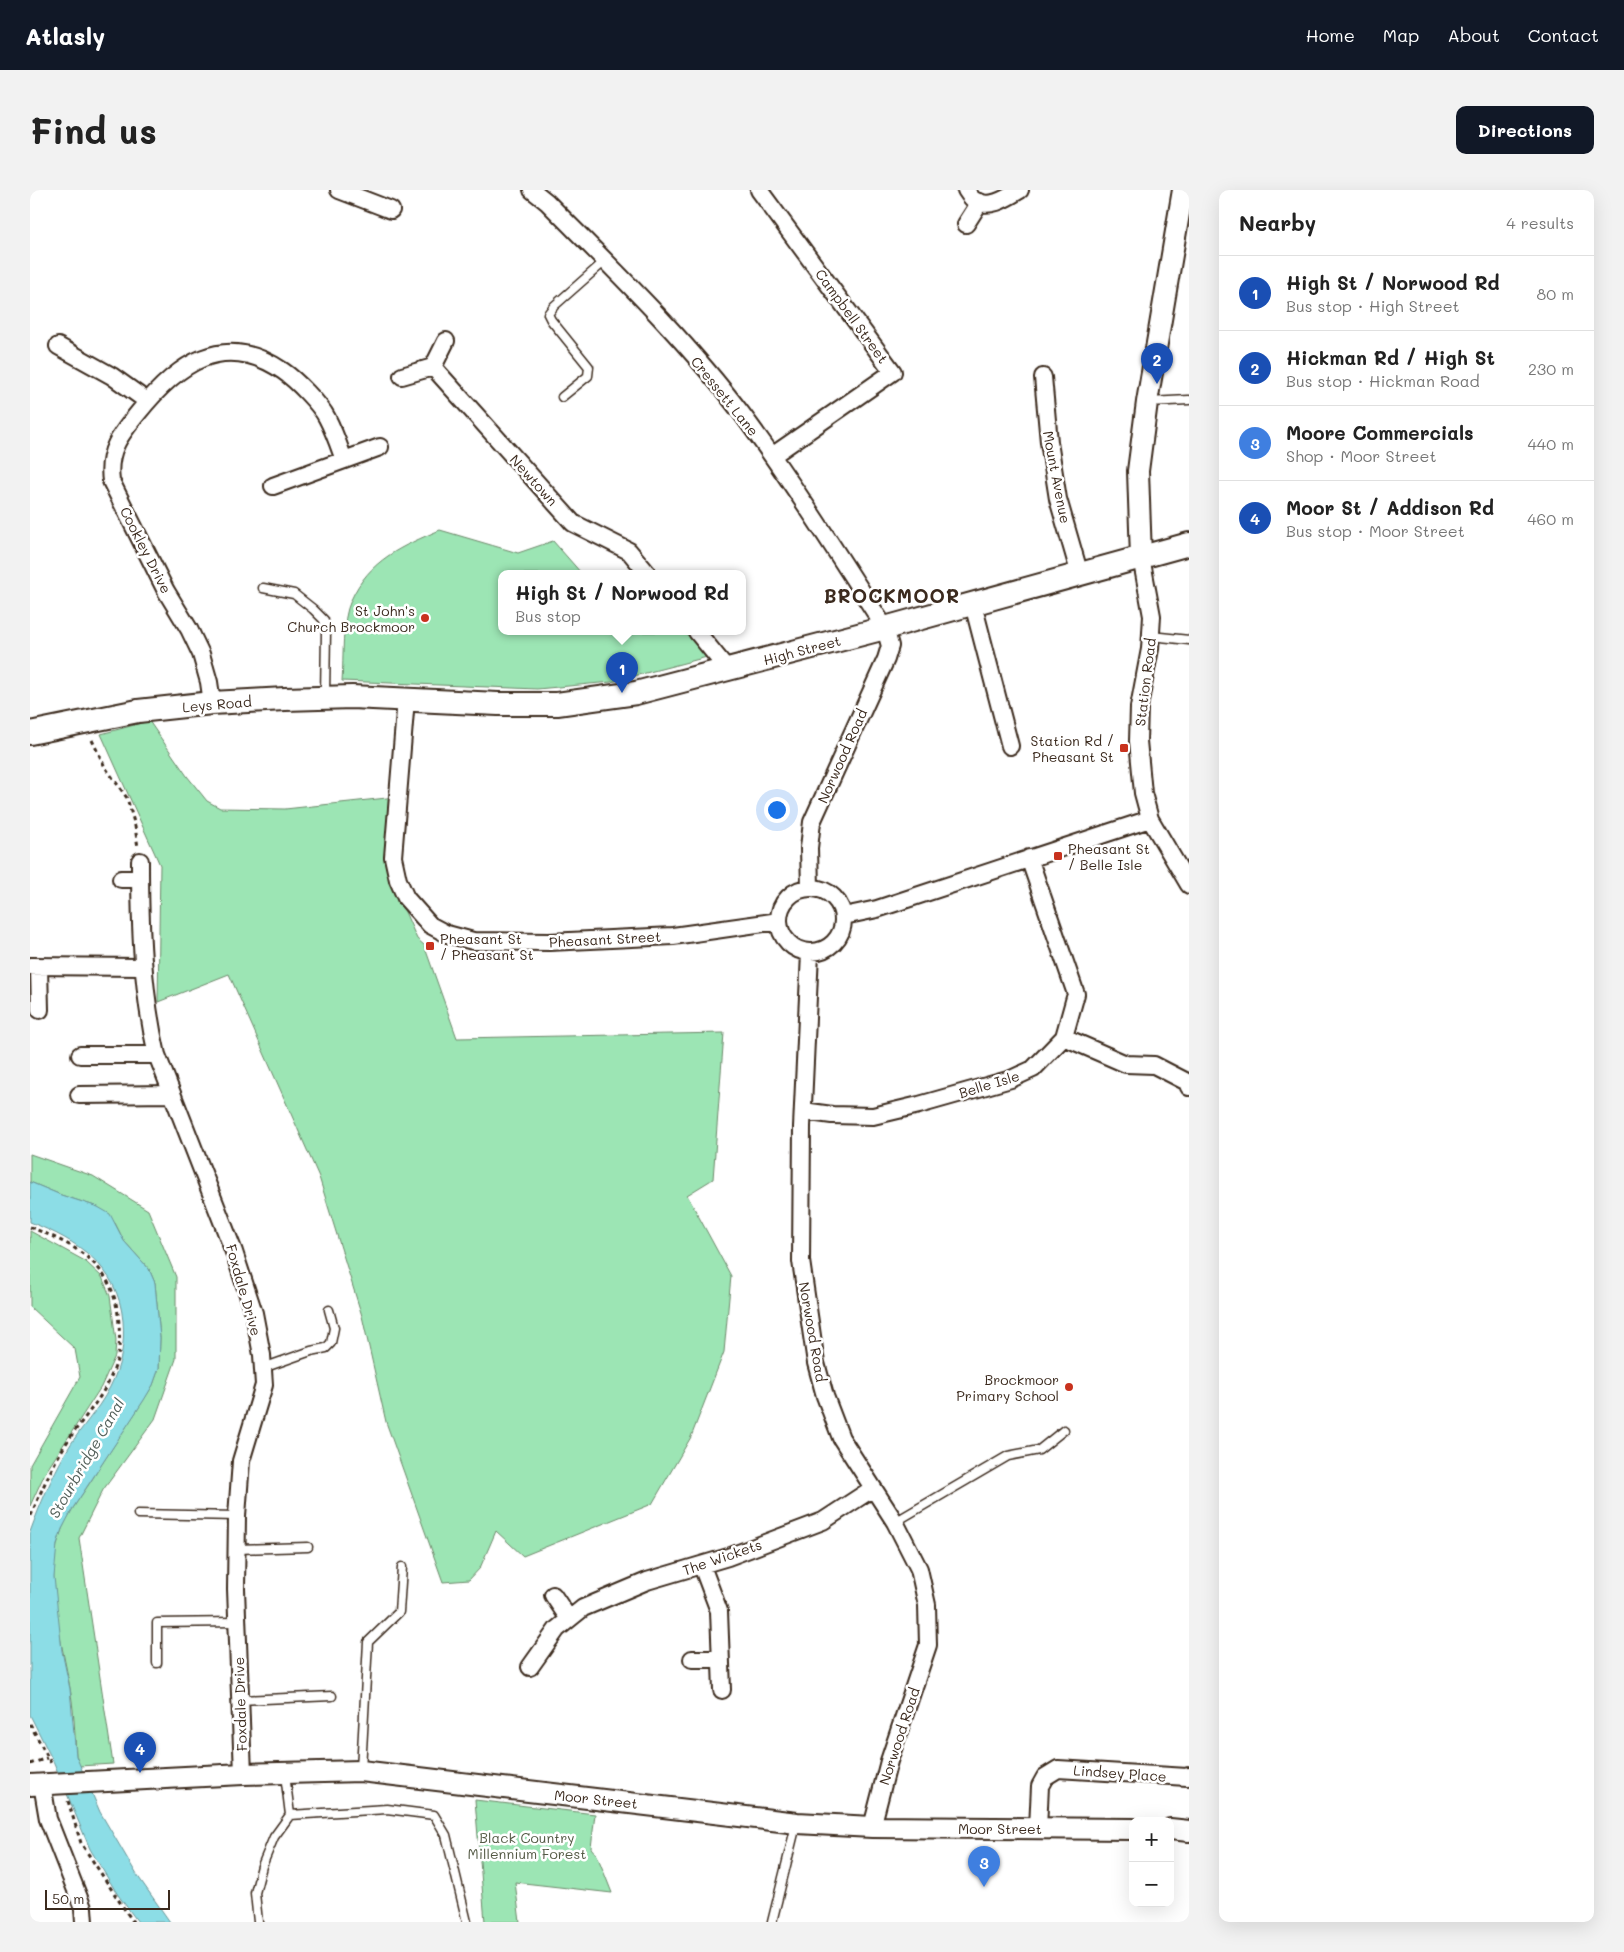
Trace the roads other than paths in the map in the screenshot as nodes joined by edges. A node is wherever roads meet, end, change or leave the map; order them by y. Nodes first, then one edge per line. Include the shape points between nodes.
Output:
1 (339, 190) edge
2 (532, 190) edge
3 (759, 190) edge
4 (966, 190) edge
5 (1020, 190) edge
6 (1182, 190) edge
7 (980, 202) junction
8 (391, 210) dead end
9 (966, 224) dead end
10 (605, 261) junction
11 (446, 340) dead end
12 (58, 346) dead end
13 (433, 367) junction
14 (402, 376) dead end
15 (1043, 378) dead end
16 (562, 397) dead end
17 (1189, 400) edge
18 (147, 401) junction
19 (1147, 402) junction
20 (380, 447) dead end
21 (772, 456) junction
22 (344, 460) junction
23 (273, 486) dead end
24 (1189, 544) edge
25 (1141, 557) junction
26 (645, 570) edge
27 (1080, 575) junction
28 (263, 588) dead end
29 (974, 604) junction
30 (885, 628) junction
31 (699, 635) edge
32 (1151, 636) junction
33 (1189, 640) edge
34 (728, 670) junction
35 (325, 698) junction
36 (406, 699) junction
37 (212, 703) junction
38 (30, 733) edge
39 (1010, 746) dead end
40 (1150, 819) junction
41 (1029, 858) junction
42 (140, 860) road end
43 (122, 879) dead end
44 (140, 879) junction
45 (1189, 885) edge
46 (810, 888) junction
47 (844, 916) junction
48 (779, 921) junction
49 (810, 953) junction
50 (35, 966) edge
51 (142, 968) junction
52 (40, 1010) dead end
53 (1064, 1038) junction
54 (80, 1055) dead end
55 (157, 1055) junction
56 (1189, 1087) edge
57 (172, 1094) junction
58 (79, 1095) dead end
59 (803, 1111) junction
60 (329, 1310) dead end
61 (263, 1368) junction
62 (1064, 1430) dead end
63 (872, 1489) junction
64 (138, 1514) dead end
65 (237, 1516) junction
66 (896, 1522) junction
67 (308, 1547) dead end
68 (236, 1549) junction
69 (702, 1566) junction
70 (402, 1567) dead end
71 (553, 1595) dead end
72 (569, 1619) junction
73 (237, 1622) junction
74 (692, 1659) dead end
75 (721, 1659) junction
76 (157, 1663) dead end
77 (530, 1667) dead end
78 (722, 1690) dead end
79 (332, 1696) dead end
80 (240, 1700) junction
81 (361, 1771) junction
82 (243, 1774) junction
83 (285, 1774) junction
84 (1189, 1776) edge
85 (44, 1784) edge
86 (290, 1815) junction
87 (797, 1823) junction
88 (872, 1828) junction
89 (1038, 1828) junction
90 (1129, 1829) edge
91 (1174, 1829) edge
92 (1189, 1831) edge
93 (84, 1922) edge
94 (258, 1922) edge
95 (467, 1922) edge
96 (772, 1922) edge

1 - 8 street
2 - 10 street, Cressett Lane
3 - 21 street, Campbell Street via 893,372
4 - 7 street
5 - 7 street via 1004,200 988,204
6 - 19 street
7 - 9 street
10 - 16 lane via 548,314 589,367 588,376
10 - 21 street, Cressett Lane via 657,313
11 - 13 street
12 - 18 street via 112,376
13 - 14 street
13 - 26 street, Newtown via 573,523 629,551
15 - 27 street, Mount Avenue via 1058,499
17 - 19 lane
18 - 22 street, Cookley Drive via 167,380 188,365 226,353 246,353 268,361 295,379 327,416
18 - 37 street, Cookley Drive via 119,437 112,452 111,481 201,654
19 - 25 street via 1138,471
20 - 22 street
21 - 30 street, Cressett Lane
22 - 23 street
24 - 25 main road, High Street
25 - 27 main road, High Street
25 - 32 street, Station Road via 1152,616
27 - 29 main road, High Street
28 - 35 lane via 294,594 324,620
29 - 30 main road, High Street
29 - 39 street
30 - 34 main road, High Street
30 - 46 street, Norwood Road via 890,646 886,659 812,822
31 - 34 street
32 - 33 lane
32 - 40 street, Station Road via 1139,707 1138,741 1142,793
34 - 36 main road, High Street via 636,693 557,704
35 - 36 main road, Leys Road
35 - 37 main road, Leys Road
36 - 48 street, Pheasant Street via 394,857 398,880 406,898 430,925 447,934 473,940 549,942 673,936
37 - 38 main road, Leys Road via 138,711
40 - 41 street
40 - 45 street, Station Road
41 - 47 street via 877,909
41 - 53 street, Belle Isle via 1076,994
42 - 44 street, Foxdale Drive
43 - 44 street
44 - 51 street, Foxdale Drive
46 - 47 street via 824,890 833,896
46 - 48 street via 796,891 788,897
47 - 49 street via 842,931 835,942 821,951
48 - 49 street via 780,931 786,940 797,949
49 - 59 street, Norwood Road
50 - 51 street
50 - 52 street
51 - 55 street, Foxdale Drive
53 - 56 street via 1126,1064 1154,1065 1187,1082
53 - 59 street, Belle Isle via 1033,1069 1011,1079 919,1105 872,1116
54 - 55 street
55 - 57 street, Foxdale Drive
57 - 58 street
57 - 61 street, Foxdale Drive via 237,1261 254,1313
59 - 63 street, Norwood Road via 801,1260 816,1363 841,1438
60 - 61 lane via 334,1328 331,1343 326,1348
61 - 65 street, Foxdale Drive via 264,1385 241,1461
62 - 66 lane via 1039,1450 1008,1456
63 - 66 street, Norwood Road
63 - 69 street, The Wickets via 822,1521
64 - 65 lane
65 - 68 street, Foxdale Drive
66 - 88 street, Norwood Road via 918,1569 927,1605 928,1645 889,1760
67 - 68 lane
68 - 73 street, Foxdale Drive
69 - 72 street, The Wickets via 647,1581 583,1608
69 - 75 street via 719,1610
70 - 81 lane via 399,1612 368,1642
71 - 72 street
72 - 77 street, The Wickets via 557,1629
73 - 76 lane via 157,1623
73 - 80 street, Foxdale Drive
74 - 75 street
75 - 78 street
79 - 80 lane
80 - 82 street, Foxdale Drive
81 - 83 street, Moor Street
81 - 87 street, Moor Street
82 - 83 street, Moor Street
82 - 85 street, Moor Street
83 - 86 lane
84 - 89 street, Lindsey Place via 1058,1769 1040,1786
85 - 93 street via 48,1819 83,1908
86 - 94 lane via 274,1837 262,1866 255,1893
86 - 95 lane via 386,1809 434,1815 446,1835
87 - 88 street, Moor Street
87 - 96 lane
88 - 89 street, Moor Street
89 - 90 street, Moor Street
91 - 92 street

